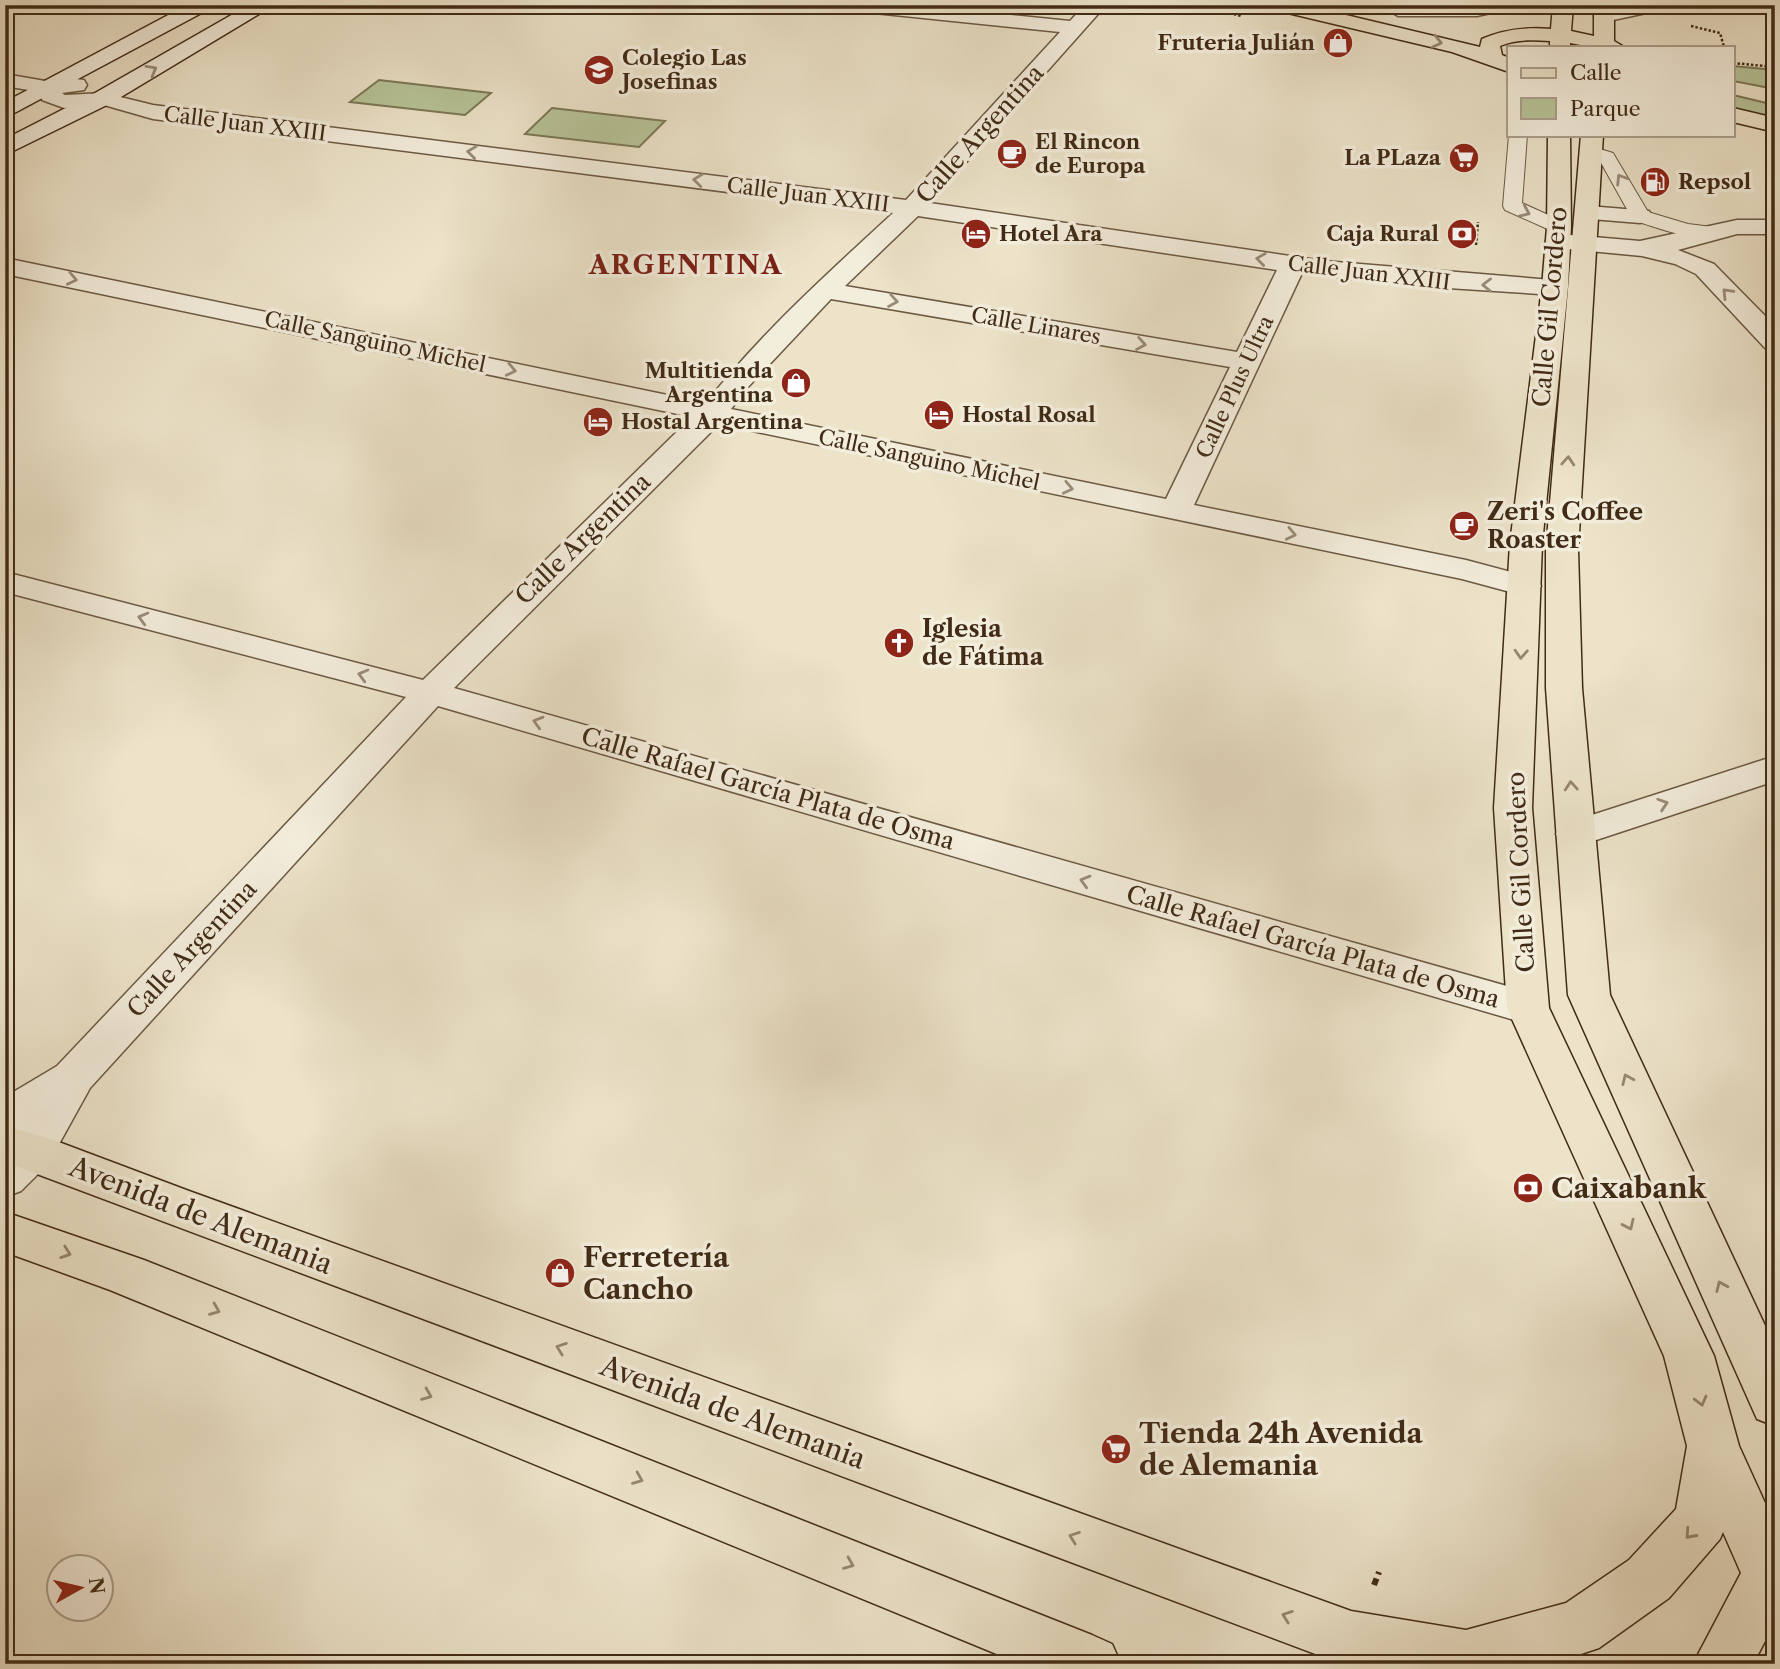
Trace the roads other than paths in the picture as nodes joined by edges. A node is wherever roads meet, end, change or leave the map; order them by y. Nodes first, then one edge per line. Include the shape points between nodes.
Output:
1 (202, 5) edge
2 (264, 5) edge
3 (855, 5) edge
4 (1096, 5) edge
5 (1278, 5) edge
6 (1376, 5) edge
7 (1502, 5) edge
8 (1563, 5) edge
9 (1658, 5) edge
10 (1398, 10) junction
11 (1604, 11) edge
12 (1076, 28) junction
13 (1513, 33) junction
14 (1560, 42) edge
15 (1608, 46) edge
16 (1501, 62) edge
17 (5, 80) edge
18 (51, 88) junction
19 (103, 99) junction
20 (5, 111) edge
21 (1734, 115) edge
22 (1775, 125) edge
23 (1518, 136) edge
24 (1559, 136) edge
25 (1591, 143) edge
26 (5, 148) edge
27 (912, 208) junction
28 (1640, 216) junction
29 (1775, 227) edge
30 (1572, 231) junction
31 (1713, 232) junction
32 (1775, 241) edge
33 (1640, 249) junction
34 (1293, 264) junction
35 (5, 265) edge
36 (1705, 269) junction
37 (1555, 286) junction
38 (825, 290) junction
39 (1775, 342) edge
40 (1247, 362) junction
41 (714, 412) junction
42 (1176, 510) junction
43 (5, 582) edge
44 (1524, 586) junction
45 (429, 692) junction
46 (1775, 768) edge
47 (1575, 834) junction
48 (1528, 1008) junction
49 (12, 1148) edge
50 (5, 1232) edge
51 (1775, 1403) edge
52 (1713, 1446) junction
53 (1773, 1570) edge
54 (1482, 1661) edge
55 (1092, 1664) edge
56 (1722, 1664) edge

1 - 18 street
19 -> 2 street
3 - 12 street
4 - 12 street, Calle Argentina
5 -> 16 main road via 1458,47
6 - 10 main road
7 - 10 street via 1476,10
8 - 14 main road
9 - 11 street
10 - 13 main road
11 - 15 main road
12 - 27 street, Calle Argentina
13 - 14 main road
13 - 16 main road via 1489,43
14 - 15 main road
17 - 18 street, Calle Juan XXIII
18 - 19 street, Calle Juan XXIII via 55,99
18 - 20 street
19 - 26 street
27 -> 19 street, Calle Juan XXIII via 153,112
21 - 22 main road
23 -> 30 lane via 1512,206
24 - 30 main road, Calle Gil Cordero
28 -> 25 lane via 1607,157
25 - 30 main road, Calle Gil Cordero
34 -> 27 street, Calle Juan XXIII
27 - 38 street, Calle Argentina
28 - 30 street
28 - 31 lane via 1686,230
29 - 31 street
30 - 33 street
30 - 37 main road, Calle Gil Cordero
47 -> 30 main road, Calle Gil Cordero via 1564,688 1562,550
31 - 33 street
32 - 36 street via 1743,241 1706,253 1701,261
33 - 36 street via 1685,259
37 -> 34 street, Calle Juan XXIII via 1469,285
34 - 40 street, Calle Plus Ultra
35 -> 41 street, Calle Sanguino Michel
39 -> 36 street
37 - 44 main road, Calle Gil Cordero
38 -> 40 street, Calle Linares
38 - 41 street, Calle Argentina
40 - 42 street, Calle Plus Ultra
41 -> 42 street, Calle Sanguino Michel
41 - 45 street, Calle Argentina
42 -> 44 street, Calle Sanguino Michel
45 -> 43 street, Calle Rafael García Plata de Osma
44 -> 48 main road, Calle Gil Cordero via 1513,808
48 -> 45 street, Calle Rafael García Plata de Osma
45 - 49 street, Calle Argentina
47 -> 46 street
51 -> 47 main road, Calle Gil Cordero via 1589,995
48 -> 52 main road, Calle Gil Cordero via 1689,1356
54 -> 49 main road, Avenida de Alemania via 1351,1639
50 -> 55 main road via 140,1280
52 - 53 main road, Calle Gil Cordero
52 -> 54 main road via 1701,1521 1649,1579 1579,1628
53 - 56 main road

